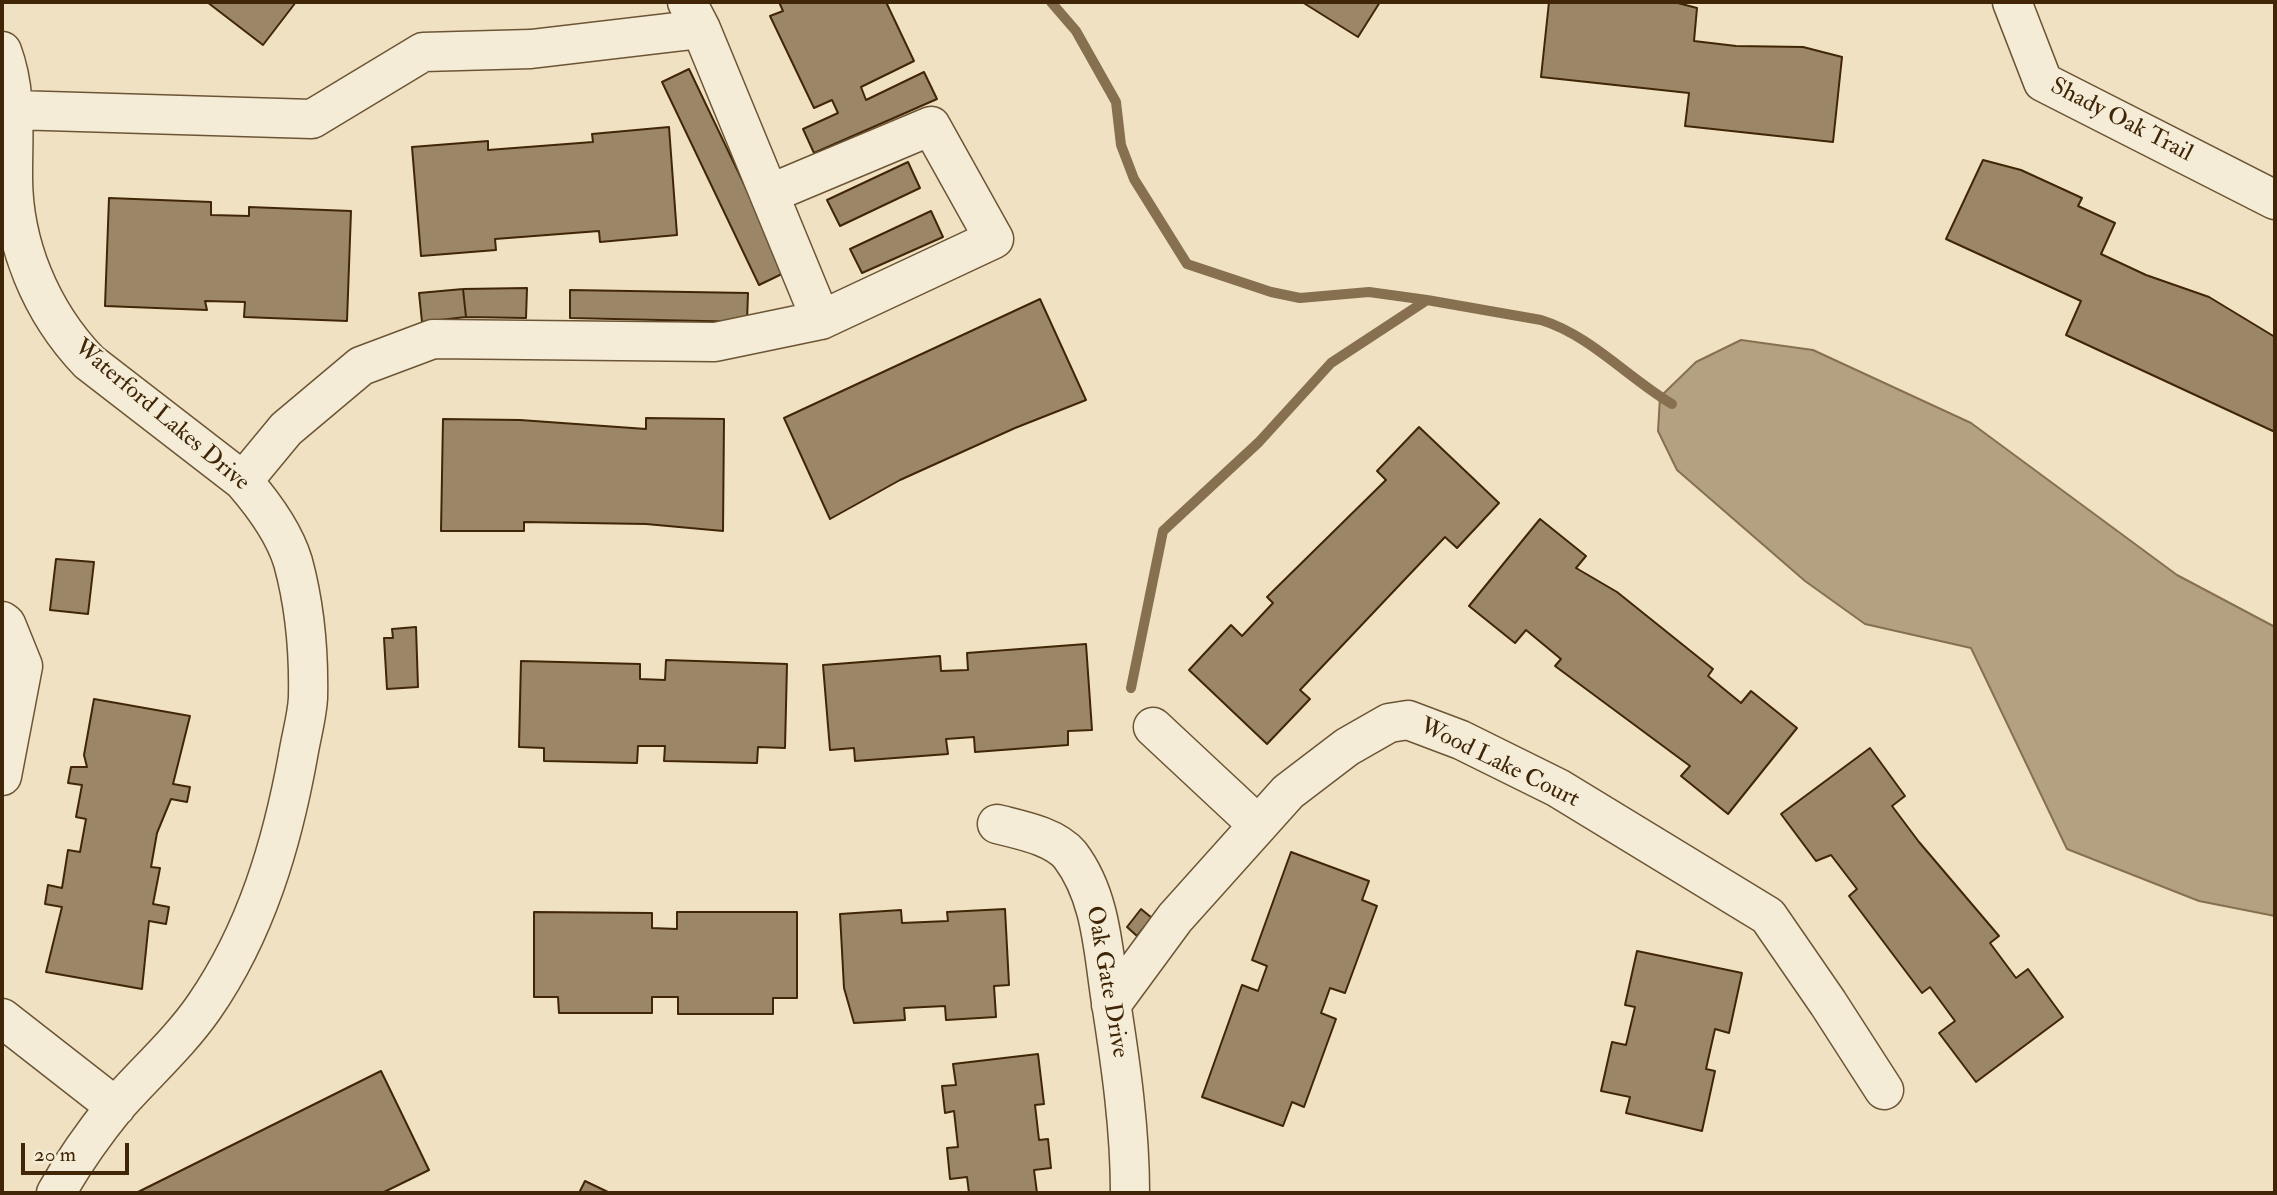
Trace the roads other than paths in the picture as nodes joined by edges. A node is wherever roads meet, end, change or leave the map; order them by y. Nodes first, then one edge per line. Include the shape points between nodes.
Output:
1 (2012, 2) edge
2 (694, 15) edge
3 (2, 51) edge
4 (14, 110) junction
5 (769, 194) junction
6 (2275, 200) edge
7 (821, 320) junction
8 (243, 481) junction
9 (2, 621) edge
10 (1153, 727) dead end
11 (2, 776) edge
12 (997, 824) dead end
13 (1258, 825) junction
14 (1111, 1004) junction
15 (2, 1018) edge
16 (1884, 1090) dead end
17 (116, 1107) junction
18 (56, 1193) edge
19 (1130, 1193) edge

1 - 6 street, Shady Oak Trail via 2043,82
2 - 4 street via 531,49 423,52 312,119
2 - 5 street
3 - 4 street, Waterford Lakes Drive
4 - 8 street, Waterford Lakes Drive via 13,177 19,230 46,305 89,362
5 - 7 street
5 - 7 street via 931,127 994,239
7 - 8 street via 716,342 433,339 361,366 286,429
8 - 17 street, Waterford Lakes Drive via 283,538 306,620 308,701 292,789 265,888 239,951 204,1008
9 - 11 street via 23,666
10 - 13 street
12 - 14 street, Oak Gate Drive via 1038,834 1068,853 1098,914
13 - 14 street, Wood Lake Court via 1175,918
13 - 16 street, Wood Lake Court via 1288,792 1347,747 1389,723 1408,720 1461,740 1558,788 1768,916
14 - 19 street, Oak Gate Drive via 1122,1067
15 - 17 street
17 - 18 street, Waterford Lakes Drive

